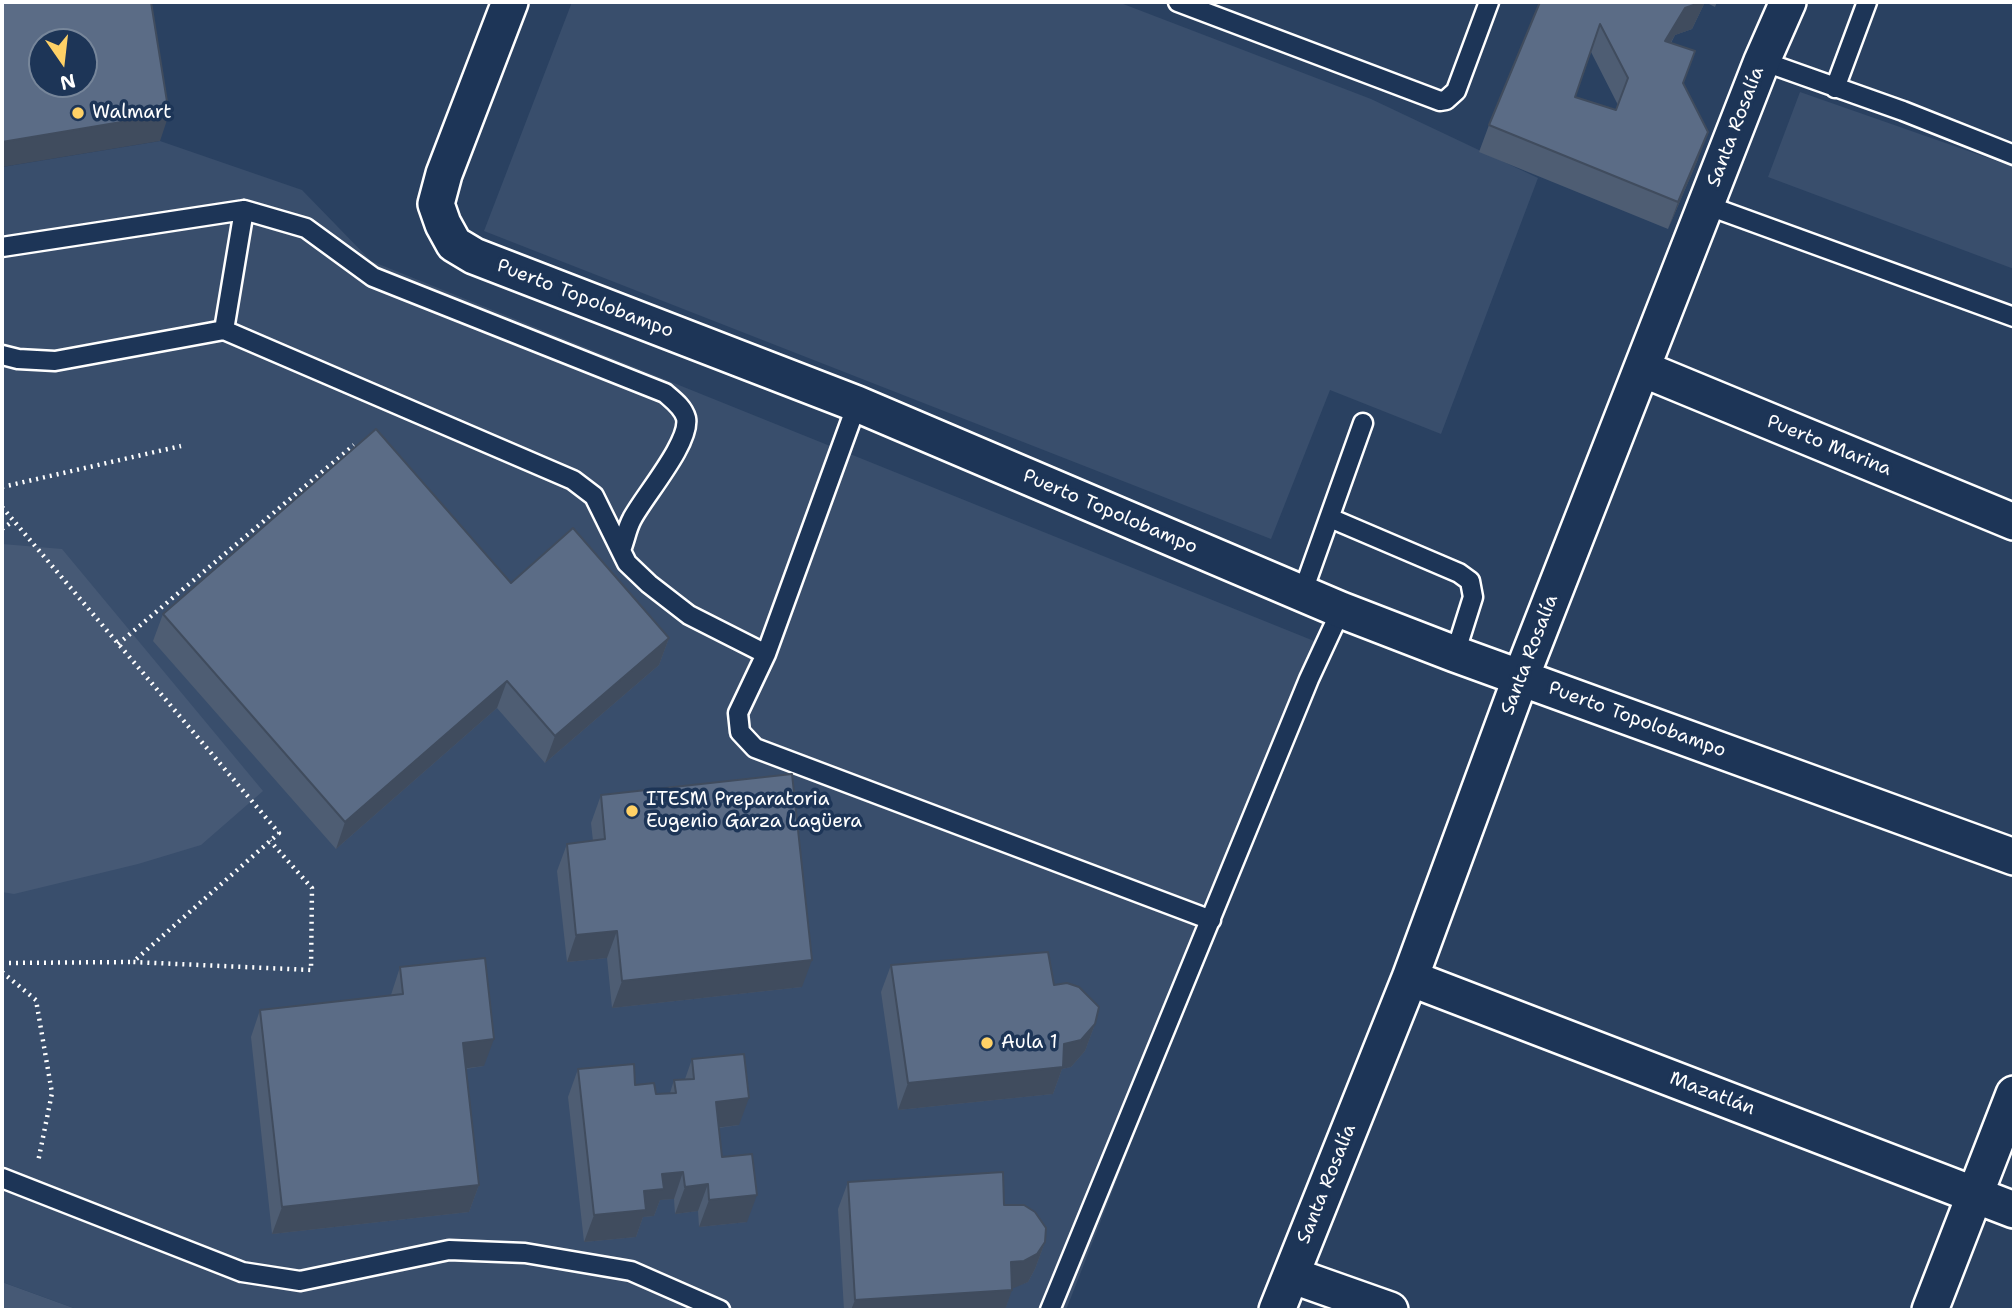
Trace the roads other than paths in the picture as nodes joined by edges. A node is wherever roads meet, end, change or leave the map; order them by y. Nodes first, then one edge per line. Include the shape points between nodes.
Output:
1 (510, 2) edge
2 (1178, 2) edge
3 (1489, 2) edge
4 (1788, 2) edge
5 (1867, 2) edge
6 (1762, 61) junction
7 (1835, 88) junction
8 (2014, 155) edge
9 (1706, 205) junction
10 (244, 210) junction
11 (2, 247) edge
12 (2014, 317) edge
13 (225, 330) junction
14 (2, 355) edge
15 (1643, 369) junction
16 (857, 404) junction
17 (1363, 423) dead end
18 (1330, 518) junction
19 (2014, 522) edge
20 (621, 550) junction
21 (1302, 594) junction
22 (1341, 610) junction
23 (766, 654) junction
24 (1455, 654) junction
25 (1521, 677) junction
26 (2014, 857) edge
27 (1211, 920) junction
28 (1410, 978) junction
29 (2014, 1094) edge
30 (2, 1178) edge
31 (1976, 1195) junction
32 (2014, 1210) edge
33 (1291, 1275) junction
34 (720, 1310) edge
35 (1050, 1310) edge
36 (1276, 1310) edge
37 (1390, 1310) edge
38 (1930, 1310) edge

1 - 16 street, Puerto Topolobampo via 436,204 454,244 474,256
2 - 3 lane via 1440,101 1456,91
4 - 6 street, Santa Rosalía
5 - 7 lane
6 - 7 lane
6 - 9 street, Santa Rosalía
7 - 8 lane
9 - 12 lane
9 - 15 street, Santa Rosalía
10 - 11 lane
10 - 13 lane
10 - 20 lane via 306,228 373,277 665,393 678,404 686,429 632,519
13 - 14 lane via 55,360
13 - 20 lane via 573,480 594,496
15 - 19 street, Puerto Marina
15 - 25 street, Santa Rosalía
16 - 21 street, Puerto Topolobampo
16 - 23 lane
17 - 18 lane
18 - 21 lane
18 - 24 lane via 1470,581 1473,597
20 - 23 lane via 627,563 689,615
21 - 22 street, Puerto Topolobampo
22 - 24 street, Puerto Topolobampo
22 - 27 lane
23 - 27 lane via 738,713 740,732 755,748
24 - 25 street, Puerto Topolobampo
25 - 26 street, Puerto Topolobampo
25 - 28 street, Santa Rosalía
27 - 35 lane
28 - 31 street, Mazatlán
28 - 33 street, Santa Rosalía
29 - 31 street
30 - 34 lane via 242,1272 300,1281 449,1250 524,1253 631,1271
31 - 32 street, Mazatlán
31 - 38 street
33 - 36 street, Santa Rosalía
33 - 37 street

